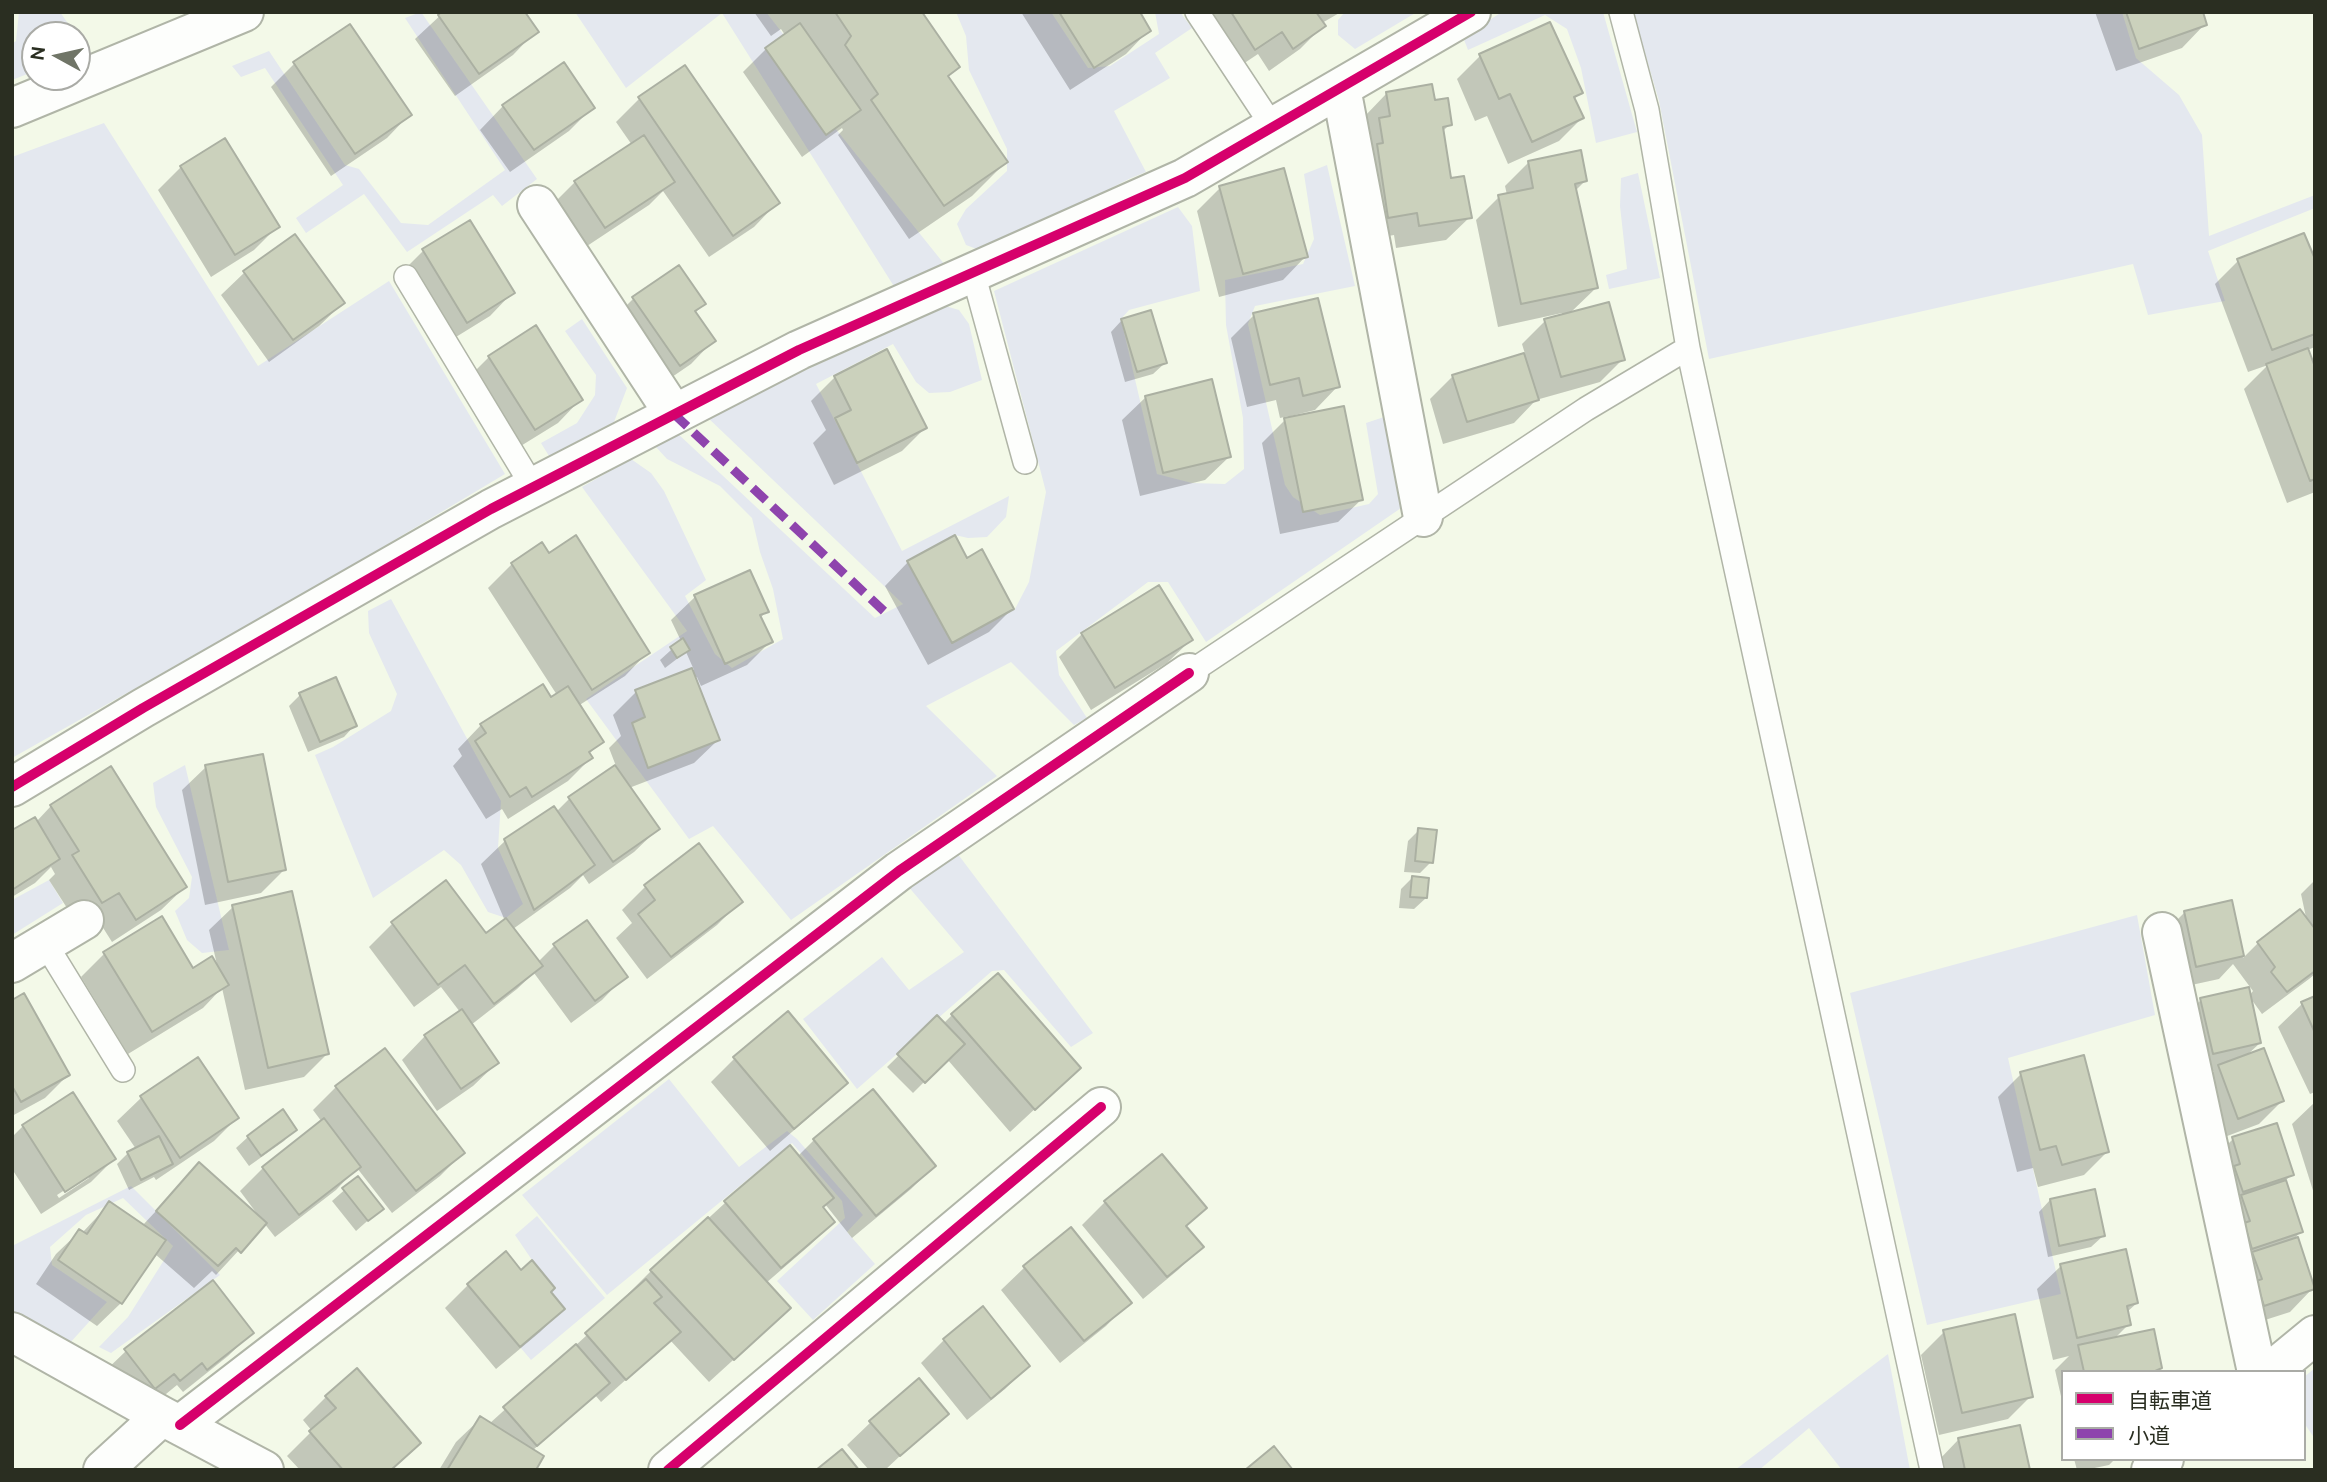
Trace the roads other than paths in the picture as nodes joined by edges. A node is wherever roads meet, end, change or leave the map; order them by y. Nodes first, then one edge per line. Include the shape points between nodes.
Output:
1 (1197, 12) edge
2 (1471, 12) edge
3 (1622, 12) edge
4 (238, 13) edge
5 (1340, 88) junction
6 (12, 108) edge
7 (1273, 127) junction
8 (537, 205) dead end
9 (973, 273) junction
10 (406, 277) dead end
11 (1688, 348) junction
12 (674, 414) junction
13 (1025, 462) dead end
14 (533, 487) junction
15 (1423, 517) junction
16 (1189, 673) joint
17 (12, 787) edge
18 (84, 920) dead end
19 (2162, 932) dead end
20 (45, 943) junction
21 (12, 963) edge
22 (123, 1070) dead end
23 (1101, 1107) dead end
24 (12, 1332) edge
25 (2315, 1335) edge
26 (2257, 1370) edge
27 (2272, 1370) edge
28 (171, 1421) junction
29 (103, 1470) edge
30 (264, 1470) edge
31 (668, 1470) edge
32 (1932, 1470) edge

1 - 7 lane
2 - 5 street
3 - 11 lane via 1647,110
4 - 6 street
5 - 7 street
5 - 15 street
7 - 9 street via 1185,178
8 - 12 street
9 - 12 street via 799,350
9 - 13 lane
10 - 14 lane
11 - 15 lane
11 - 32 lane
12 - 14 street
14 - 17 street
15 - 16 lane
16 - 28 street via 899,871
18 - 20 street
19 - 26 street
20 - 21 street
20 - 22 lane
23 - 31 street
24 - 28 street
25 - 27 street
28 - 29 street
28 - 30 street

